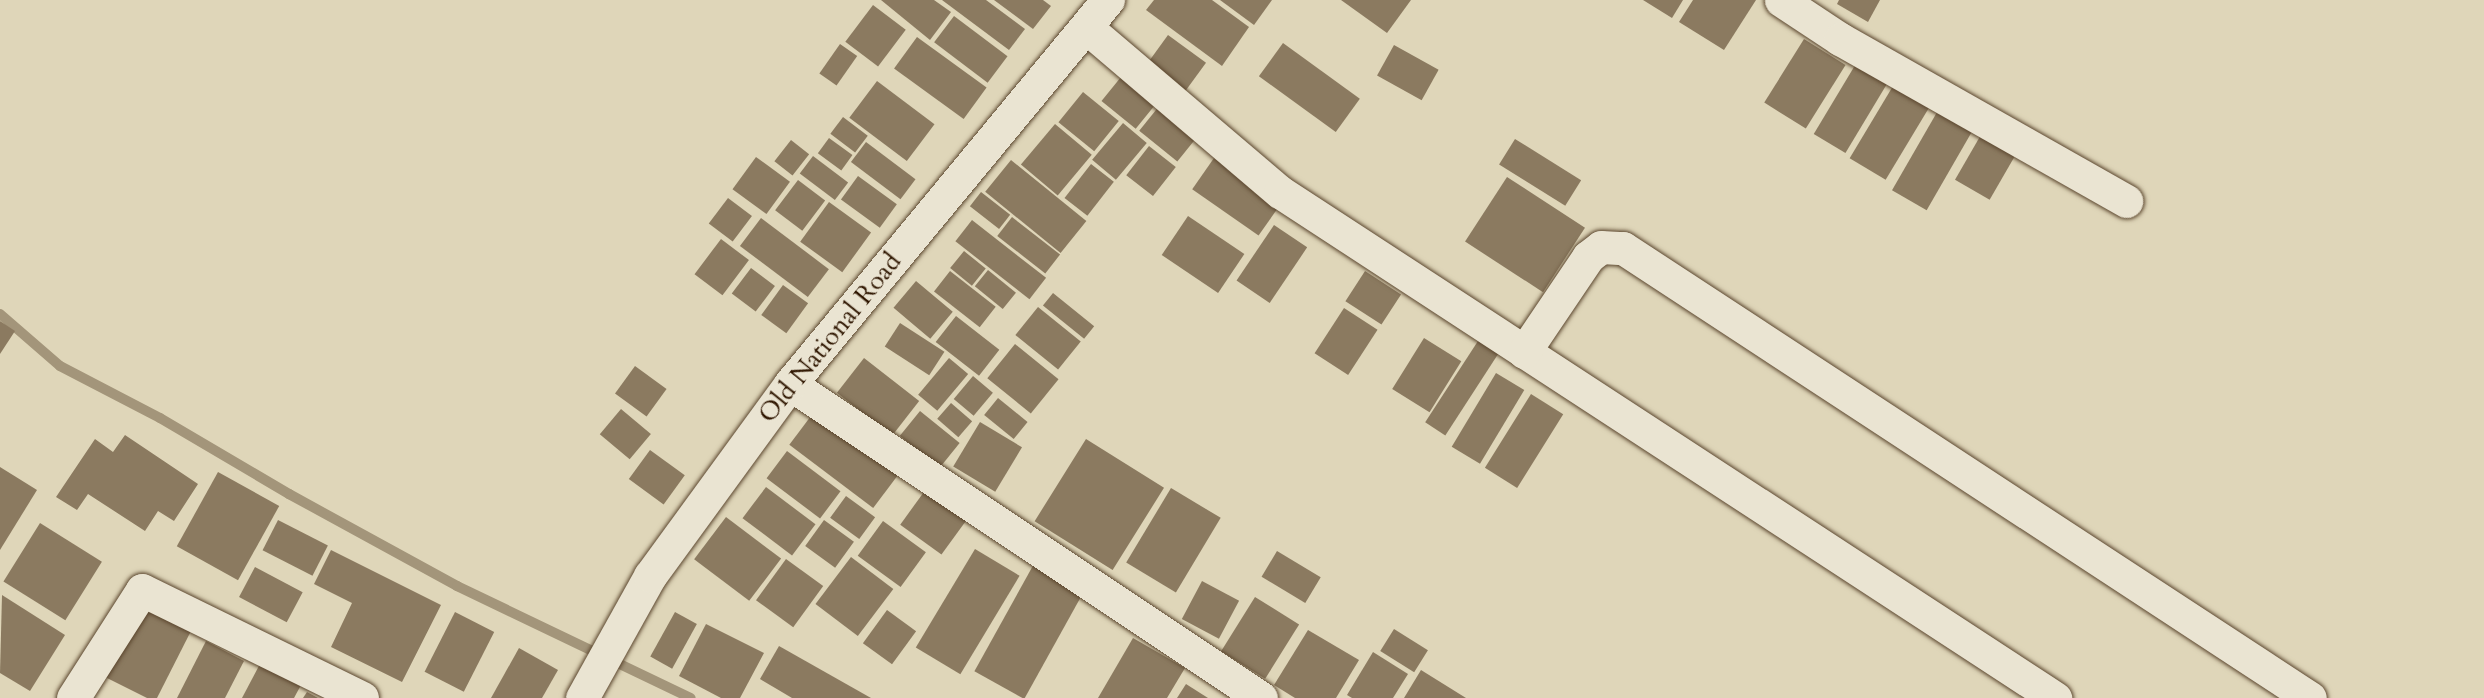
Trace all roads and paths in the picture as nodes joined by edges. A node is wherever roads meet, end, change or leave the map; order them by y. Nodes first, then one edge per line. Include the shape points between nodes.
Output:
1 (1108, 0) edge
2 (1780, 0) edge
3 (1087, 28) junction
4 (2126, 201) dead end
5 (1524, 352) junction
6 (790, 384) junction
7 (587, 690) edge
8 (73, 698) edge
9 (362, 698) edge
10 (1261, 698) edge
11 (2055, 698) edge
12 (2310, 698) edge

1 - 3 street, Old National Road
2 - 4 street via 1840,39
3 - 5 street via 1280,192
3 - 6 street, Old National Road
5 - 11 street
5 - 12 street via 1588,257 1601,247 1623,248
6 - 7 street, Old National Road via 650,576
6 - 10 street
8 - 9 street via 142,590

